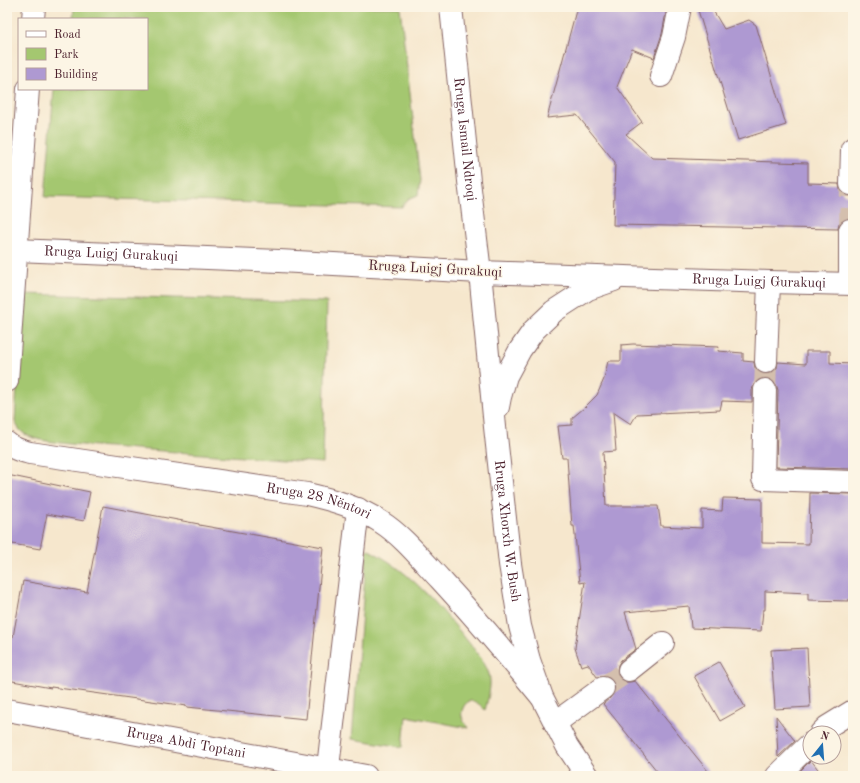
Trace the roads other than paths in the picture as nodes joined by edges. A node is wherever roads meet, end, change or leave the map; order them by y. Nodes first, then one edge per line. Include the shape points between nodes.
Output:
1 (34, 7) edge
2 (451, 7) edge
3 (680, 7) edge
4 (34, 18) edge
5 (661, 76) dead end
6 (28, 90) edge
7 (853, 149) edge
8 (851, 184) dead end
9 (850, 230) dead end
10 (16, 250) junction
11 (480, 272) junction
12 (625, 277) junction
13 (11, 281) edge
14 (769, 282) junction
15 (851, 284) edge
16 (766, 362) tunnel mouth
17 (7, 381) edge
18 (765, 390) tunnel mouth
19 (495, 427) junction
20 (10, 447) edge
21 (853, 482) edge
22 (358, 509) junction
23 (663, 643) dead end
24 (630, 670) tunnel mouth
25 (603, 688) tunnel mouth
26 (542, 697) junction
27 (7, 710) edge
28 (853, 711) edge
29 (555, 723) junction
30 (830, 725) edge
31 (802, 752) edge
32 (328, 772) edge
33 (366, 776) edge
34 (587, 776) edge
35 (777, 776) edge

1 - 4 street
2 - 11 street, Rruga Ismail Ndroqi
3 - 5 street via 674,37
6 - 10 street
7 - 8 street
9 - 15 street
10 - 11 street, Rruga Luigj Gurakuqi
10 - 13 street
11 - 12 street, Rruga Luigj Gurakuqi
11 - 19 street, Rruga Xhorxh W. Bush
12 - 14 street, Rruga Luigj Gurakuqi
12 - 19 street via 588,289 554,310 534,330 506,376
13 - 17 street
14 - 15 street, Rruga Luigj Gurakuqi
14 - 16 street
18 - 21 street via 763,479
19 - 26 street, Rruga Xhorxh W. Bush via 510,564 520,626
20 - 22 street, Rruga 28 Nëntori via 30,453 307,494
22 - 26 street, Rruga 28 Nëntori via 381,522 418,554
22 - 32 street
23 - 24 street
25 - 29 street
26 - 29 street, Rruga Xhorxh W. Bush
27 - 32 street, Rruga Abdi Toptani
28 - 30 street
29 - 34 street, Rruga Xhorxh W. Bush
31 - 35 street
32 - 33 street, Rruga Abdi Toptani

